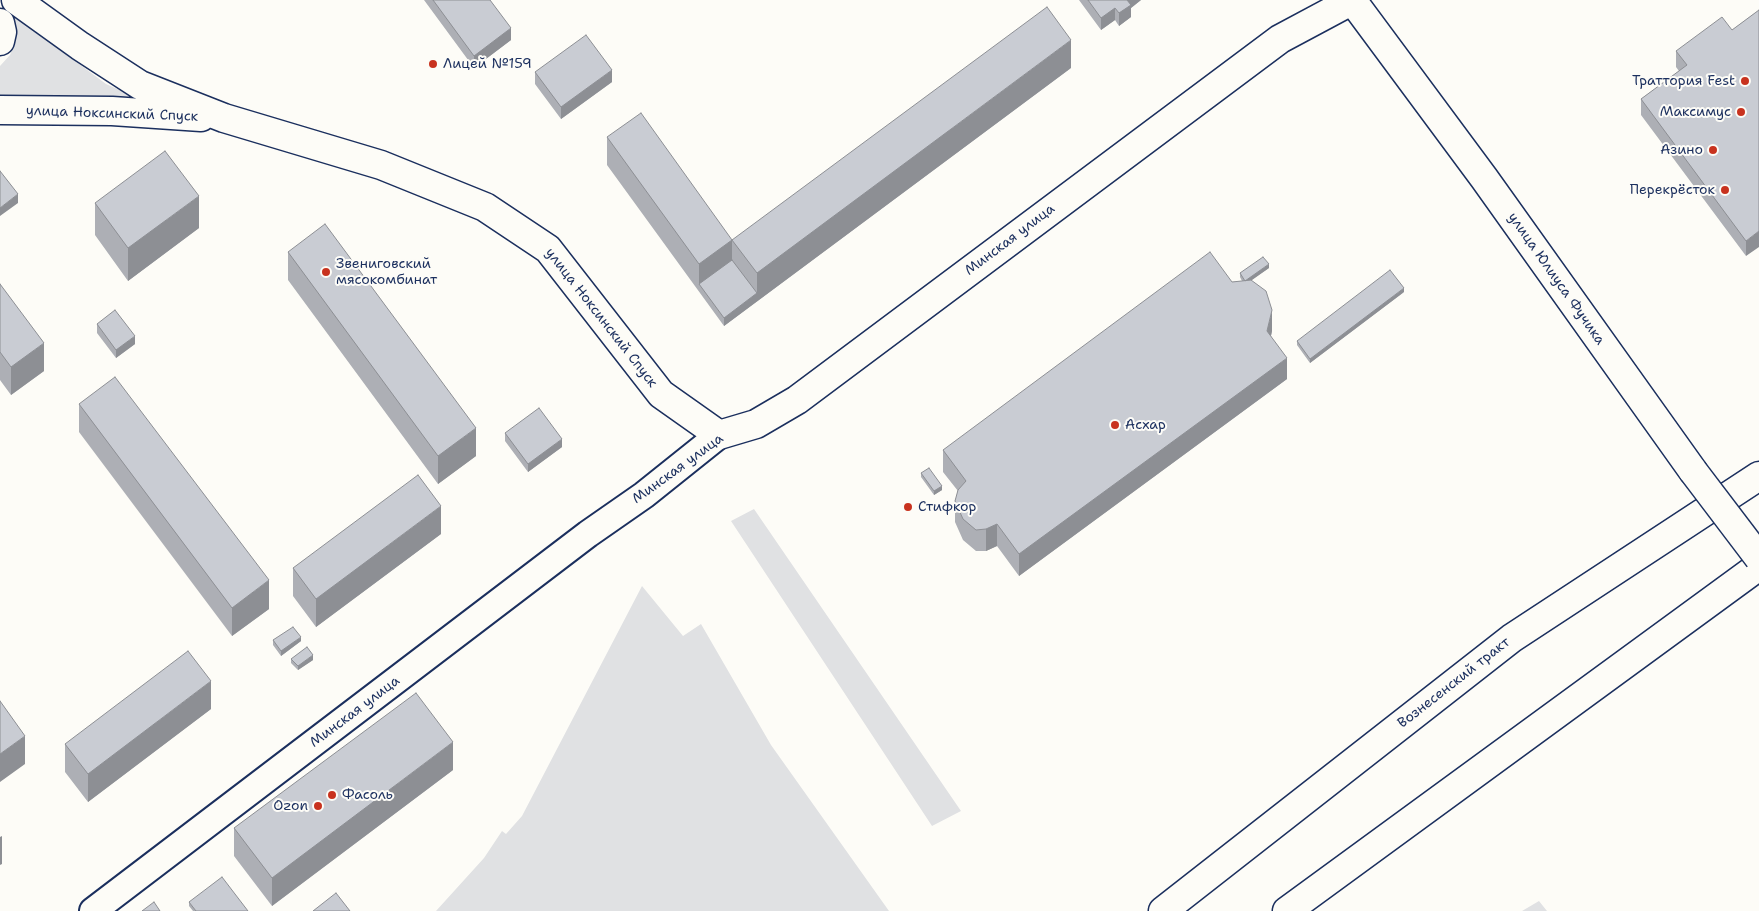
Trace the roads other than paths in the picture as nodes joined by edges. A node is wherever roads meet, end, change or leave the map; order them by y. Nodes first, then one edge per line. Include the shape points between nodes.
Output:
1 (16, 0) edge
2 (1353, 0) edge
3 (0, 23) edge
4 (0, 41) edge
5 (0, 110) edge
6 (224, 118) junction
7 (719, 435) junction
8 (1759, 476) edge
9 (1759, 558) edge
10 (1759, 566) edge
11 (92, 911) edge
12 (1164, 911) edge
13 (1287, 911) edge

1 - 6 main road, улица Ноксинский Спуск via 140,85
2 - 7 main road, Минская улица via 1280,39 1252,58 797,400 756,424
2 - 9 main road, улица Юлиуса Фучика, bridge
3 - 4 main road
5 - 6 main road, улица Ноксинский Спуск via 112,111
6 - 7 main road, улица Ноксинский Спуск via 381,165 485,207 548,249 661,394
7 - 11 street, Минская улица
8 - 12 main road, Вознесенский тракт via 1512,638
10 - 13 main road

